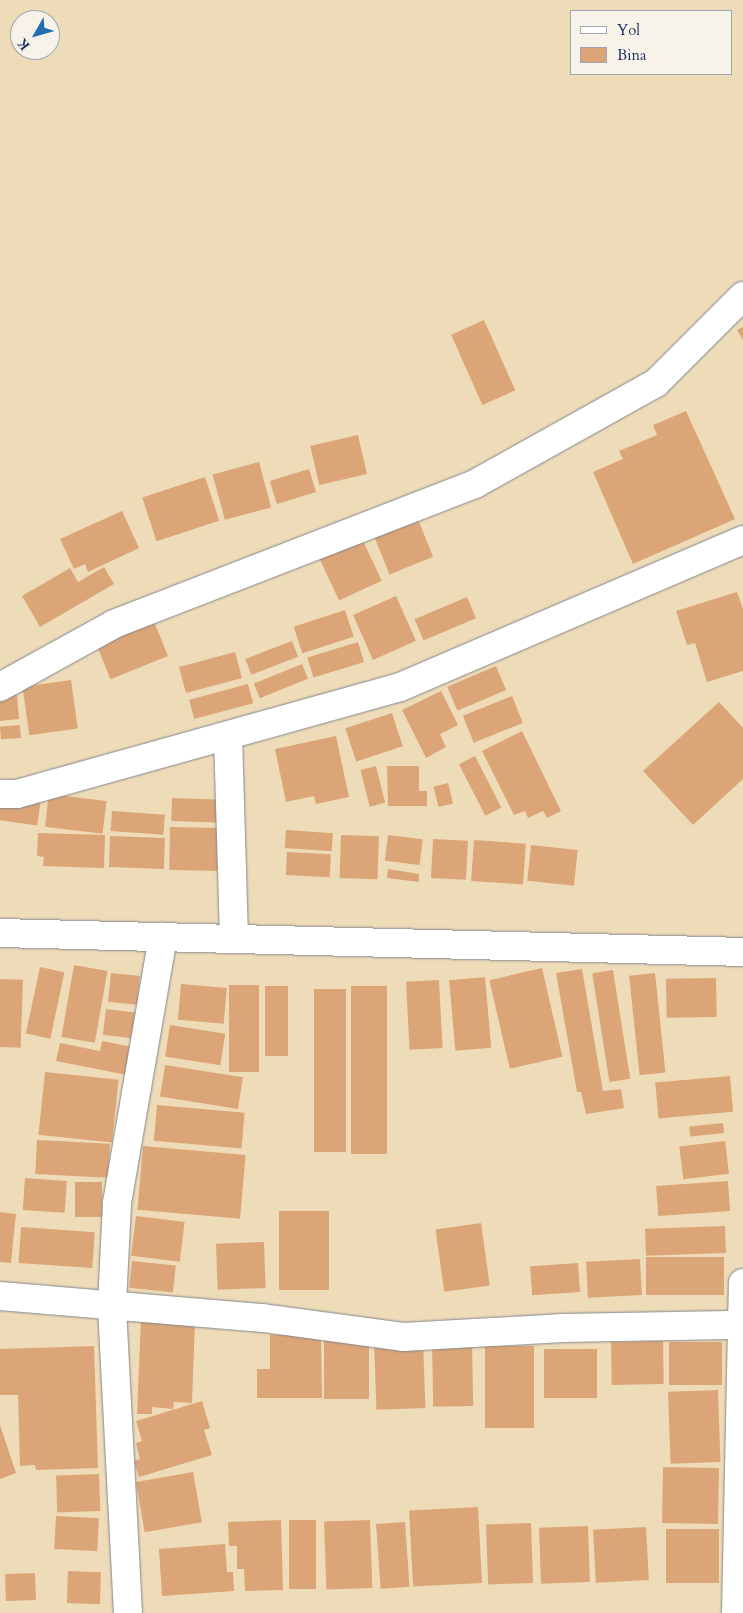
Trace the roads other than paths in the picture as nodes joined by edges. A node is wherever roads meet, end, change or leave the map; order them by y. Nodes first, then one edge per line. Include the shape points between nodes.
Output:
1 (743, 296) edge
2 (743, 540) edge
3 (0, 687) edge
4 (228, 736) junction
5 (0, 794) edge
6 (0, 933) edge
7 (163, 937) junction
8 (234, 939) junction
9 (743, 952) edge
10 (743, 1284) edge
11 (0, 1296) edge
12 (112, 1303) junction
13 (742, 1325) edge
14 (128, 1613) edge
15 (736, 1613) edge

1 - 3 street via 656,383 475,484 114,624
2 - 4 street via 400,687
4 - 5 street via 17,794
4 - 8 street
6 - 7 street
7 - 8 street
7 - 12 street via 117,1203
8 - 9 street
10 - 13 street
11 - 12 street
12 - 13 street via 262,1318 403,1337 562,1328
12 - 14 street
13 - 15 street

